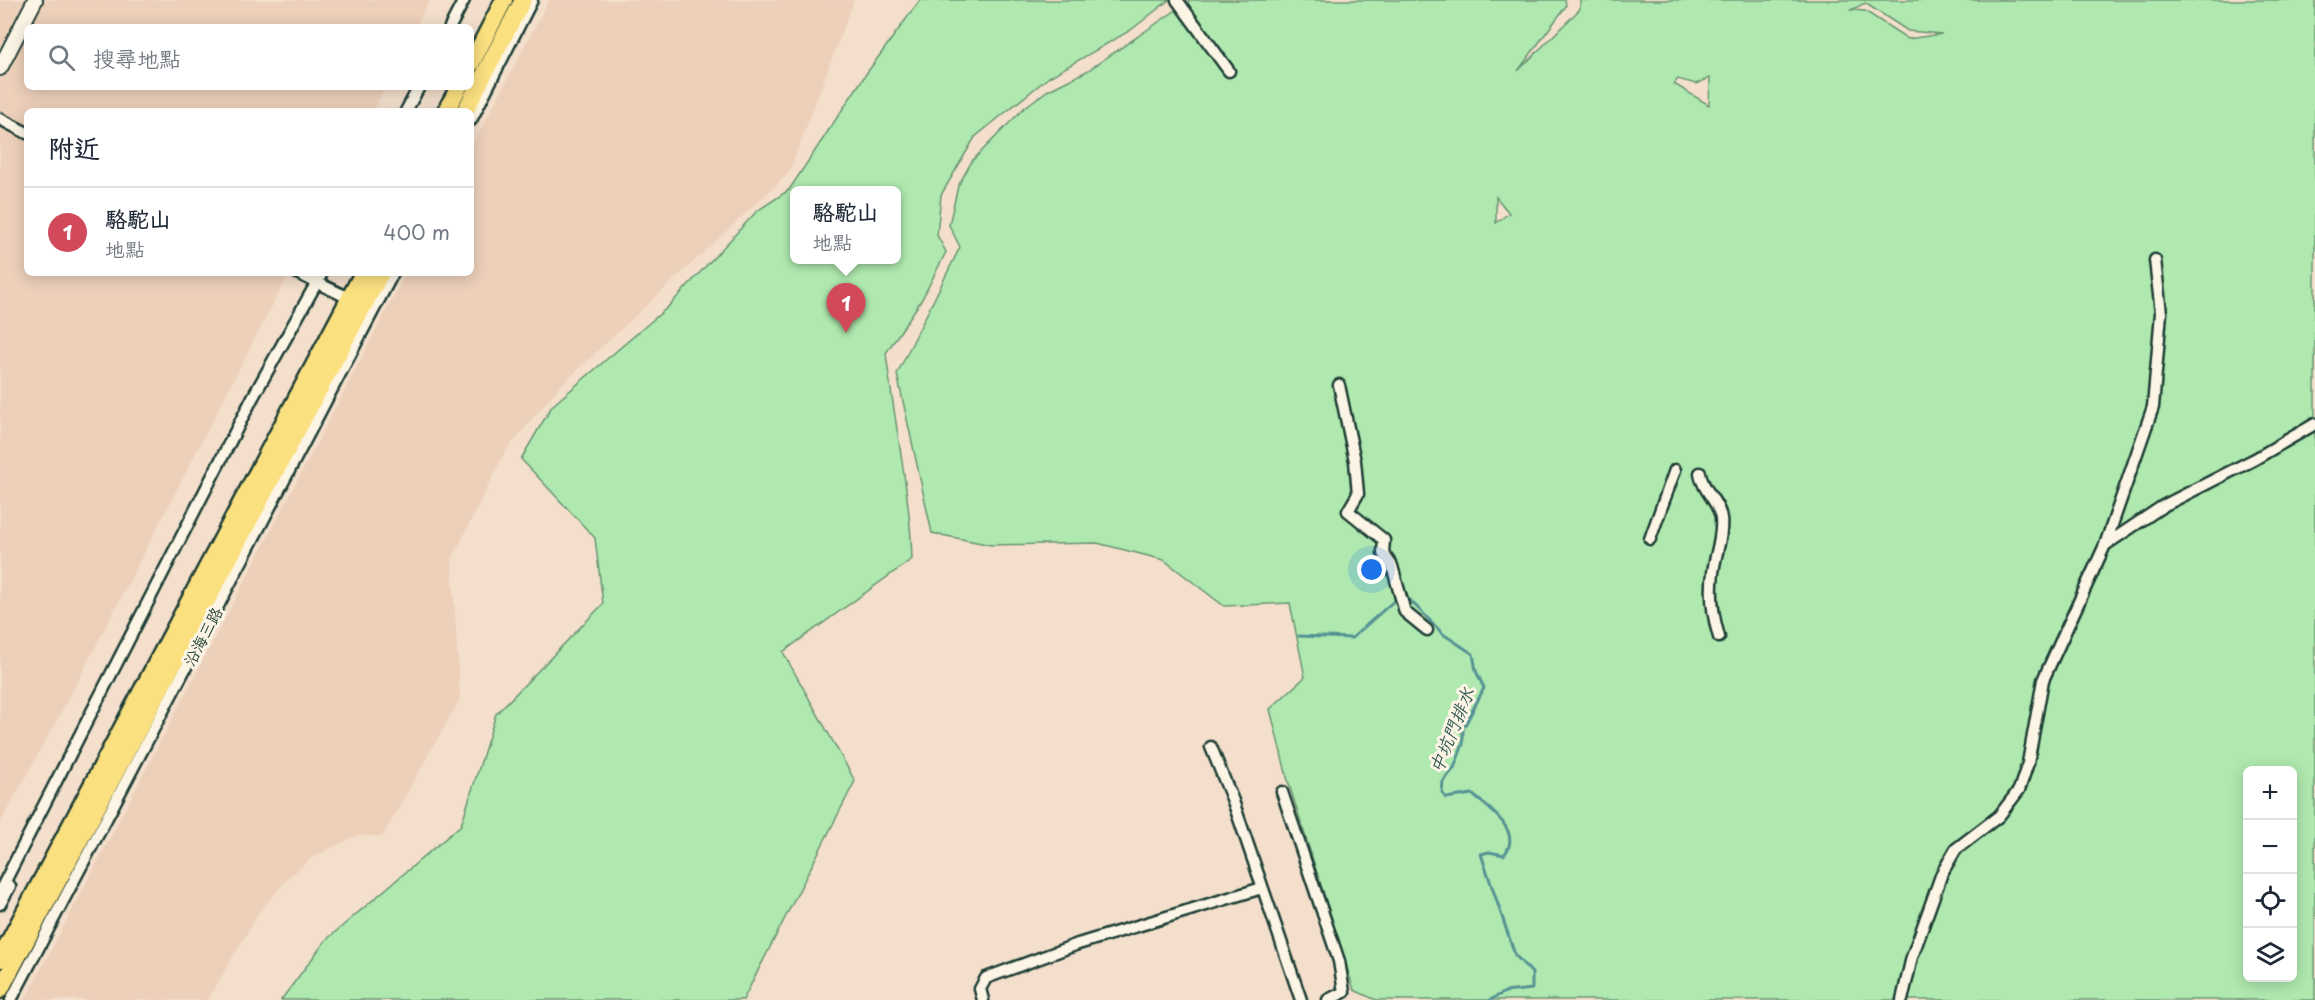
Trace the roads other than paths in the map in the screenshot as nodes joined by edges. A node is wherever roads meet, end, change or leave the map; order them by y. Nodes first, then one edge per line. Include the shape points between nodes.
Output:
1 (35, 0) edge
2 (464, 0) edge
3 (504, 0) edge
4 (523, 0) edge
5 (532, 0) edge
6 (1177, 0) edge
7 (452, 24) edge
8 (474, 58) edge
9 (0, 68) edge
10 (1229, 71) dead end
11 (417, 90) edge
12 (457, 90) edge
13 (408, 108) edge
14 (448, 108) edge
15 (467, 108) edge
16 (474, 114) edge
17 (0, 119) edge
18 (24, 131) edge
19 (2155, 260) dead end
20 (363, 276) edge
21 (379, 276) edge
22 (390, 276) edge
23 (319, 278) edge
24 (363, 304) junction
25 (328, 369) junction
26 (1339, 385) dead end
27 (2315, 423) edge
28 (1675, 470) dead end
29 (1700, 473) dead end
30 (267, 485) junction
31 (1650, 538) dead end
32 (2105, 545) junction
33 (216, 582) junction
34 (1427, 630) dead end
35 (1719, 637) dead end
36 (175, 659) junction
37 (130, 744) junction
38 (1211, 747) dead end
39 (56, 783) junction
40 (1282, 792) dead end
41 (1262, 888) junction
42 (0, 891) edge
43 (0, 904) edge
44 (0, 959) edge
45 (0, 990) edge
46 (11, 1000) edge
47 (983, 1000) edge
48 (1301, 1000) edge
49 (1328, 1000) edge
50 (1902, 1000) edge

1 - 9 street
2 - 7 street
3 - 8 main road
4 - 15 main road
5 - 16 street
6 - 10 street
11 - 13 street
12 - 14 main road
17 - 18 street
19 - 32 street via 2161,313 2153,407
20 - 24 main road, 沿海三路
21 - 24 main road, 沿海三路
22 - 24 street, 沿海三路
23 - 24 street
23 - 39 street via 253,398
24 - 25 main road, 沿海三路
24 - 25 street, 沿海三路
25 - 30 main road, 沿海三路
25 - 30 street, 沿海三路
26 - 34 street via 1358,494 1348,512 1384,540 1383,553 1392,566 1406,612
27 - 32 street via 2163,506
28 - 31 street
29 - 35 street via 1701,482 1720,514 1722,535 1712,575 1712,613
30 - 33 main road, 沿海三路
30 - 33 street, 沿海三路
32 - 50 street via 2043,680 2028,763 2019,790 1999,816 1956,849 1941,873 1912,957
33 - 36 main road, 沿海三路
33 - 36 street, 沿海三路
36 - 37 main road, 沿海三路
36 - 37 street, 沿海三路
37 - 44 main road, 沿海三路
37 - 45 main road, 沿海三路
37 - 46 street, 沿海三路
38 - 41 street
39 - 42 street
39 - 43 street via 56,798
40 - 49 street via 1339,961 1344,992
41 - 47 street via 1078,944 986,978 980,989
41 - 48 street

